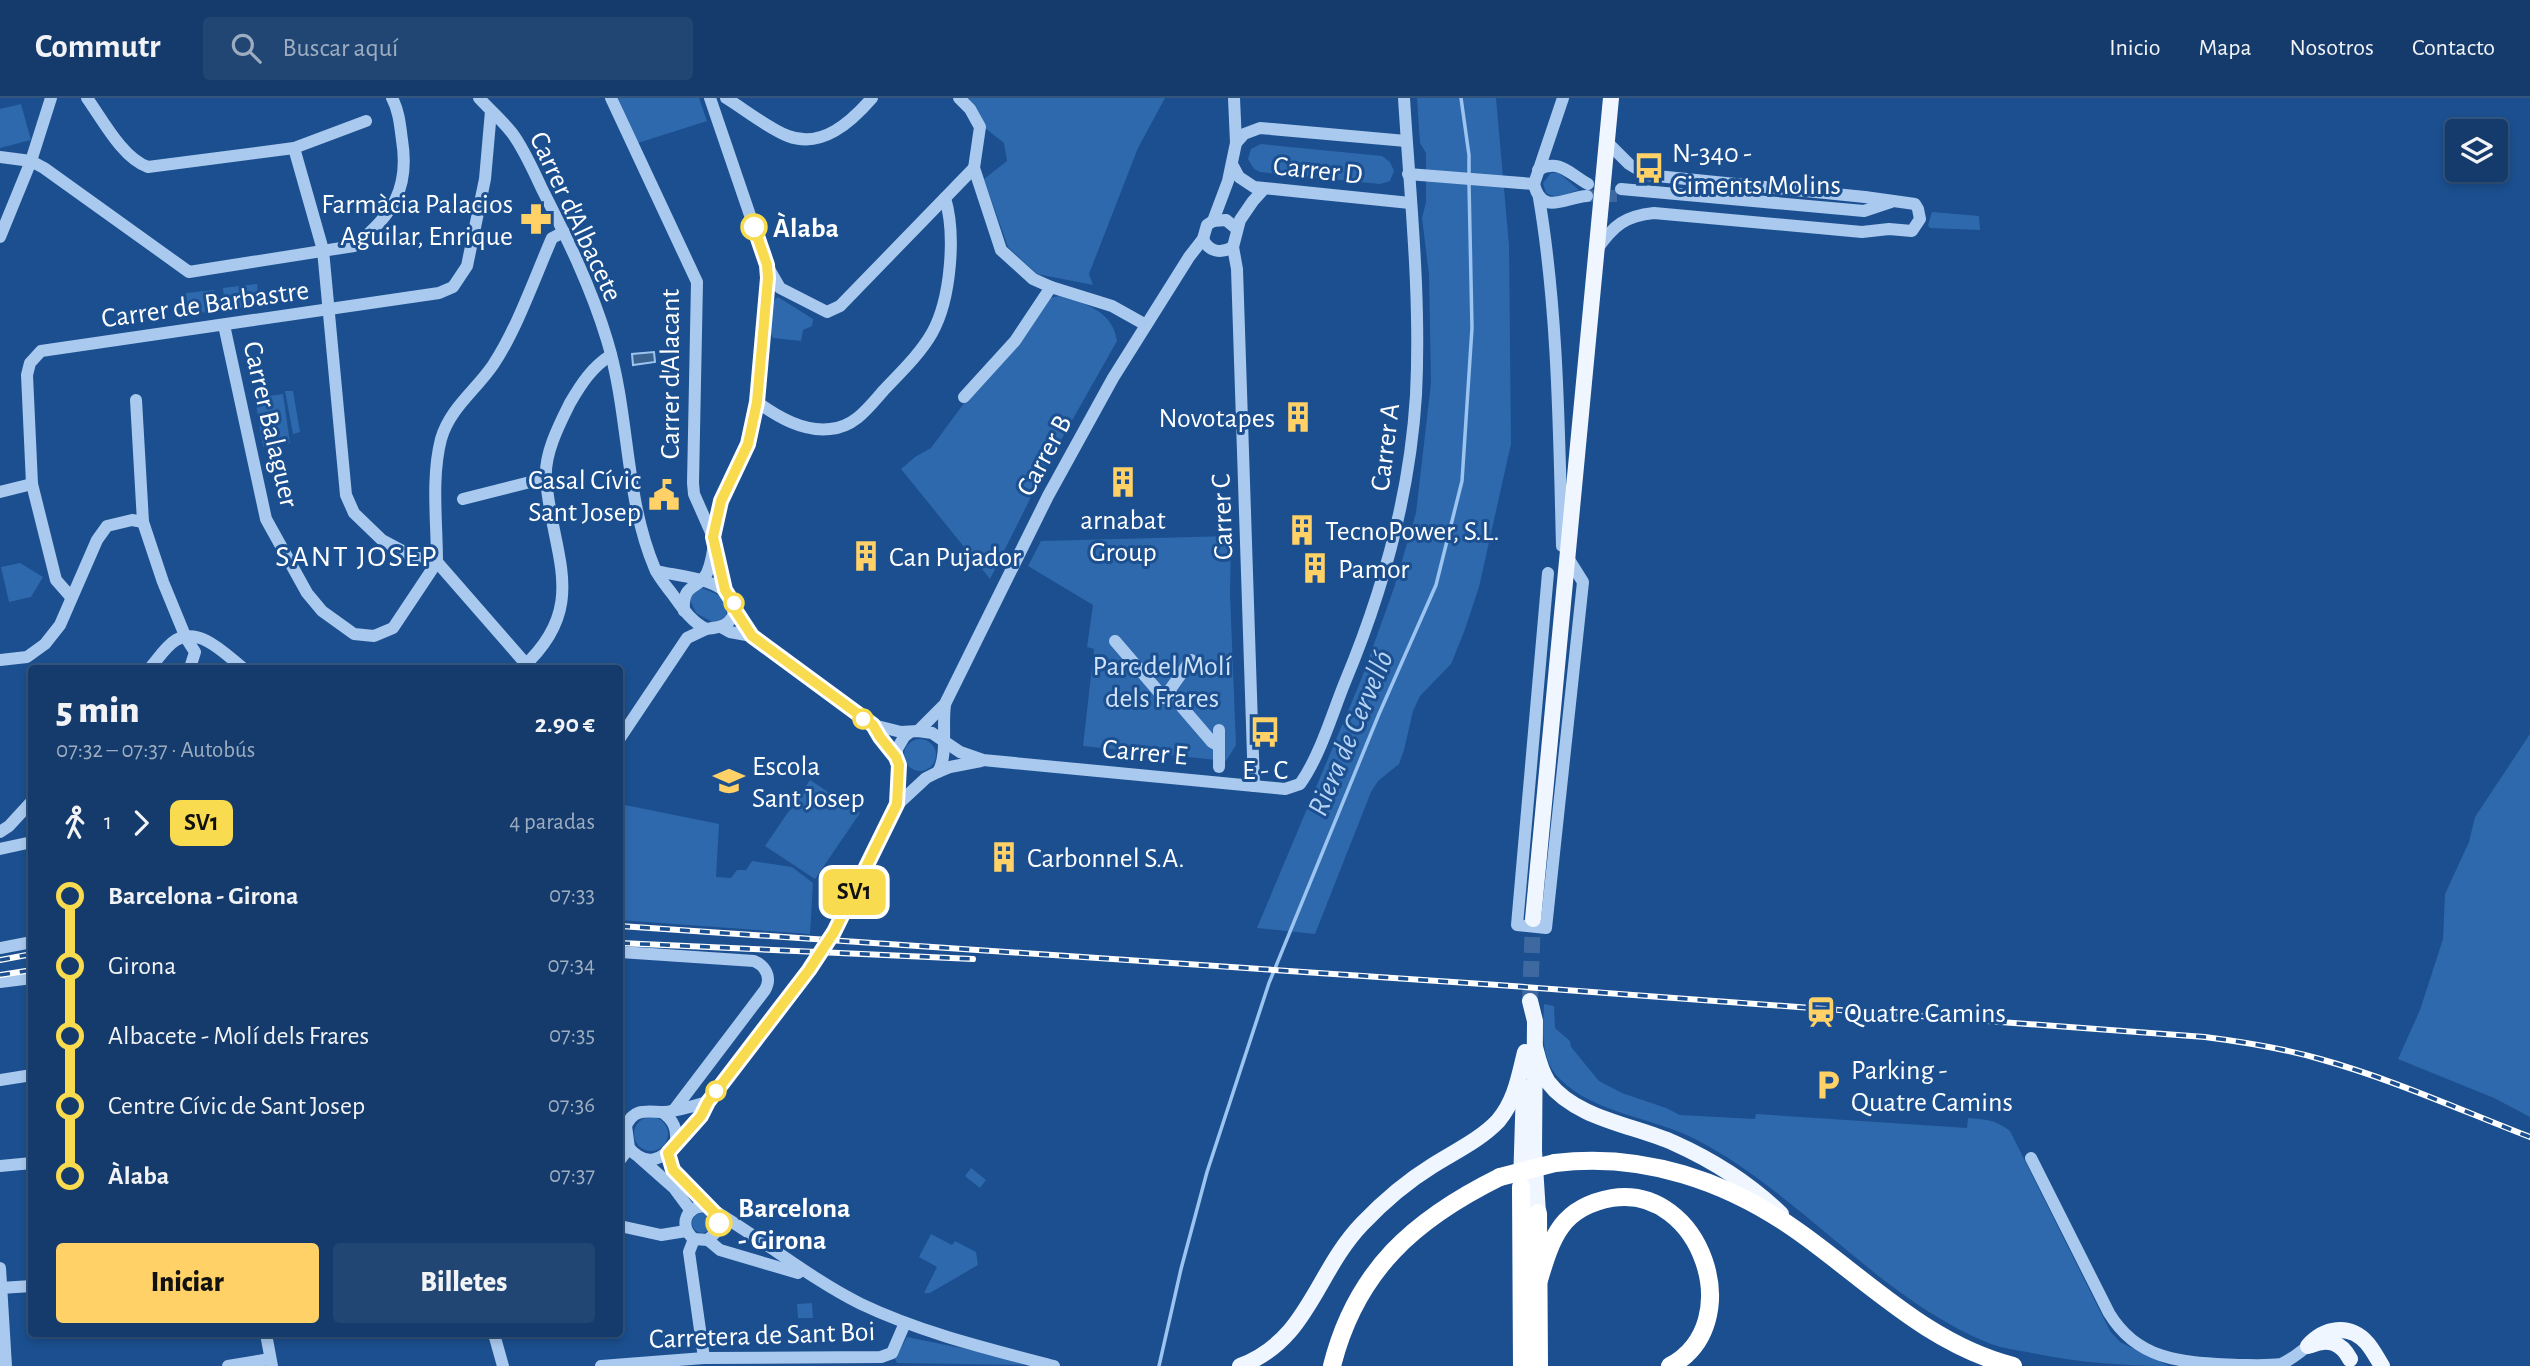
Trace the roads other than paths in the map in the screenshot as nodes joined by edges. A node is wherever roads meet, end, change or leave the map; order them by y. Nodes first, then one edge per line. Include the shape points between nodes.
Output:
1 (51, 98) edge
2 (87, 98) edge
3 (391, 98) edge
4 (479, 98) edge
5 (611, 98) edge
6 (710, 98) edge
7 (726, 98) edge
8 (872, 98) edge
9 (959, 98) edge
10 (1234, 98) edge
11 (1404, 98) edge
12 (1563, 98) edge
13 (1611, 98) edge
14 (491, 111) junction
15 (366, 121) dead end
16 (1406, 141) junction
17 (1607, 142) junction
18 (1236, 143) junction
19 (294, 148) junction
20 (0, 157) edge
21 (31, 161) junction
22 (1232, 164) junction
23 (974, 168) junction
24 (1538, 170) junction
25 (1414, 174) junction
26 (1534, 184) junction
27 (1264, 189) junction
28 (945, 198) junction
29 (1539, 198) junction
30 (1892, 202) junction
31 (1410, 203) junction
32 (1213, 221) junction
33 (1237, 229) junction
34 (1889, 229) junction
35 (564, 232) junction
36 (0, 237) edge
37 (1203, 239) junction
38 (1233, 247) junction
39 (1597, 249) junction
40 (323, 250) junction
41 (767, 265) junction
42 (1051, 287) junction
43 (779, 288) junction
44 (766, 292) junction
45 (330, 310) junction
46 (1146, 325) junction
47 (224, 326) junction
48 (611, 355) junction
49 (964, 397) dead end
50 (136, 400) dead end
51 (757, 402) junction
52 (546, 478) junction
53 (32, 484) junction
54 (0, 492) edge
55 (694, 494) junction
56 (463, 499) dead end
57 (721, 501) junction
58 (144, 522) junction
59 (713, 537) junction
60 (1568, 558) junction
61 (437, 562) junction
62 (710, 565) junction
63 (656, 571) junction
64 (1548, 573) dead end
65 (683, 577) junction
66 (701, 581) junction
67 (725, 590) junction
68 (71, 597) junction
69 (1564, 598) junction
70 (735, 610) junction
71 (686, 613) junction
72 (721, 627) junction
73 (706, 629) junction
74 (752, 636) junction
75 (188, 637) junction
76 (687, 638) junction
77 (1115, 642) dead end
78 (0, 660) edge
79 (1191, 660) dead end
80 (153, 665) edge
81 (191, 665) edge
82 (239, 665) edge
83 (523, 665) edge
84 (525, 665) edge
85 (1169, 692) junction
86 (944, 705) junction
87 (873, 725) junction
88 (1219, 730) dead end
89 (914, 731) junction
90 (623, 734) edge
91 (942, 742) junction
92 (1219, 746) junction
93 (983, 760) junction
94 (897, 761) junction
95 (1219, 767) dead end
96 (932, 775) junction
97 (1300, 784) joint
98 (1254, 786) junction
99 (897, 804) junction
100 (28, 805) edge
101 (0, 832) edge
102 (28, 843) edge
103 (0, 849) edge
104 (1533, 919) tunnel mouth
105 (28, 943) edge
106 (0, 948) edge
107 (623, 952) edge
108 (28, 978) edge
109 (0, 982) edge
110 (1530, 1050) junction
111 (28, 1076) edge
112 (0, 1080) edge
113 (708, 1102) junction
114 (668, 1111) junction
115 (624, 1119) edge
116 (629, 1148) junction
117 (672, 1148) junction
118 (623, 1156) edge
119 (640, 1158) junction
120 (2031, 1158) dead end
121 (28, 1163) edge
122 (0, 1166) edge
123 (1521, 1188) joint
124 (691, 1210) junction
125 (712, 1210) junction
126 (1538, 1213) joint
127 (623, 1227) edge
128 (1798, 1231) junction
129 (690, 1235) junction
130 (708, 1240) junction
131 (0, 1268) edge
132 (1538, 1280) junction
133 (827, 1285) junction
134 (28, 1286) edge
135 (1, 1287) edge
136 (905, 1323) junction
137 (2353, 1333) junction
138 (266, 1337) edge
139 (495, 1337) edge
140 (2308, 1346) junction
141 (704, 1358) junction
142 (2351, 1362) edge
143 (271, 1363) edge
144 (6, 1366) edge
145 (228, 1366) edge
146 (503, 1366) edge
147 (601, 1366) edge
148 (1054, 1366) edge
149 (1240, 1366) edge
150 (1332, 1366) edge
151 (1522, 1366) edge
152 (1539, 1366) edge
153 (1670, 1366) edge
154 (2013, 1366) edge
155 (2382, 1366) edge

1 - 21 street
2 - 19 street via 128,155 148,167
3 - 40 street via 405,159 396,201 385,218 354,246
4 - 14 street, Carrer d'Albacete
5 - 55 street, Carrer d'Alacant via 697,282
6 - 41 street
7 - 8 street via 789,136 812,139 836,132
9 - 23 street via 980,127
10 - 18 street, Carrer B
11 - 16 street, Carrer A
12 - 24 street
13 - 17 main road
14 - 35 street, Carrer d'Albacete via 511,132
14 - 45 street, Carrer de Barbastre via 485,179 467,266 453,287
15 - 19 street
16 - 18 street, Carrer D via 1260,128
16 - 25 street, Carrer A
17 - 30 street via 1639,171 1659,178
17 - 39 main road
18 - 22 street, Carrer B
19 - 40 street
20 - 21 street
21 - 36 street
21 - 40 street via 189,272
22 - 27 street, Carrer D via 1243,181
22 - 32 street, Carrer B
23 - 28 street
23 - 42 street via 1001,250 1033,279
24 - 26 street
24 - 29 street via 1558,166 1587,190 1555,204
25 - 26 street
25 - 31 street, Carrer A
26 - 29 street
27 - 31 street, Carrer D
27 - 33 street
28 - 43 street via 840,306 827,312
28 - 51 street via 951,250 940,317 921,349 865,412 850,425 829,430 805,428
29 - 69 street via 1558,409
30 - 34 street via 1915,204 1920,219 1912,231
30 - 34 street via 1864,211 1621,193 1863,219
31 - 97 street, Carrer A via 1417,329 1415,396 1401,506 1362,643
32 - 33 street via 1226,220
32 - 37 street, Carrer B
33 - 38 street
34 - 39 street via 1862,232 1654,213 1620,222
35 - 48 street, Carrer d'Albacete
35 - 61 street via 552,238 493,365 453,414 442,436 436,462
37 - 38 street via 1218,251
37 - 46 street, Carrer B
38 - 98 street, Carrer C via 1238,283
39 - 60 main road
40 - 45 street
41 - 43 street
41 - 44 street
42 - 46 street via 1112,306
42 - 49 street via 1015,341
43 - 44 street
44 - 51 street
45 - 47 street, Carrer de Barbastre
45 - 61 street via 346,495 354,513 382,540 414,557
46 - 86 street, Carrer B via 1048,496
47 - 53 street, Carrer de Barbastre via 41,351 30,362 27,375
47 - 61 street, Carrer Balaguer via 266,519 322,611 354,635 374,636 393,628
48 - 52 street via 589,373 568,407 551,449
48 - 63 street, Carrer d'Albacete via 634,497
50 - 58 street
51 - 57 street via 748,444
52 - 56 street
52 - 84 street via 563,573 563,600 548,640
53 - 54 street
53 - 68 street, Carrer de Barbastre via 56,580
55 - 57 street via 704,502
55 - 59 street, Carrer d'Alacant
57 - 59 street via 711,520
58 - 68 street via 107,526
58 - 75 street via 163,582
59 - 62 street
59 - 67 street
60 - 64 street via 1583,582 1546,928 1517,925
60 - 69 main road
61 - 83 street
62 - 65 street
62 - 66 street
63 - 65 street
63 - 71 street, Carrer d'Albacete
65 - 66 street
66 - 67 street
66 - 71 street via 690,587 683,600
67 - 70 street
68 - 78 street via 60,625 45,644 27,657
69 - 104 main road
70 - 72 street via 732,620
70 - 74 street
71 - 73 street, Carrer d'Albacete
71 - 76 street
72 - 73 street
72 - 74 street
73 - 76 street
74 - 87 street
75 - 80 street via 174,641
75 - 81 street via 195,652
75 - 82 street via 211,643
76 - 90 street
77 - 85 street via 1164,698
79 - 85 street
85 - 92 street
86 - 89 street, Carrer B
86 - 91 street, Carrer B
87 - 89 street
87 - 94 street
88 - 92 street
89 - 91 street via 932,733
89 - 94 street via 900,742
91 - 93 street, Carrer E
91 - 96 street via 944,758
92 - 95 street
93 - 96 street, Carrer E
93 - 98 street, Carrer E
94 - 96 street via 909,776
94 - 99 street
96 - 99 street
97 - 98 street, Carrer E via 1285,789
99 - 113 street via 834,932
100 - 101 street
102 - 103 street
105 - 106 street
107 - 114 street via 754,961 763,966 769,980
108 - 109 street
110 - 123 main road
110 - 126 main road
110 - 128 main road via 1544,1076 1564,1098 1702,1157 1755,1192
110 - 149 main road via 1513,1098 1499,1119 1377,1209 1346,1243 1293,1329 1263,1356
111 - 112 street
113 - 114 street
113 - 117 street
114 - 115 street via 648,1109
114 - 117 street via 676,1128
115 - 116 street
116 - 118 street
116 - 119 street
117 - 119 street via 656,1159
117 - 125 street via 673,1170
119 - 124 street
120 - 140 street via 2109,1313 2130,1340 2163,1357 2266,1366 2285,1362
121 - 122 street
123 - 151 highway
124 - 125 street via 699,1206
124 - 129 street via 685,1220
125 - 130 street via 719,1229
125 - 133 street
126 - 132 highway
127 - 129 street via 661,1235
128 - 150 highway, bridge via 1735,1195 1667,1169 1607,1161 1555,1163 1500,1177 1445,1206 1388,1257 1357,1301
128 - 154 highway via 1933,1332
129 - 130 street
129 - 141 street via 688,1252
130 - 133 street via 720,1250
131 - 135 street
132 - 152 highway
132 - 153 highway via 1553,1236 1571,1214 1592,1203 1632,1197 1668,1209 1699,1249 1710,1310 1695,1346
133 - 136 street
134 - 135 street
135 - 144 street
136 - 141 street, Carretera de Sant Boi via 892,1353 881,1357
136 - 148 street
137 - 140 main road via 2328,1331
137 - 142 main road
137 - 155 main road via 2369,1345
138 - 143 street
139 - 146 street
140 - 142 main road via 2335,1343
141 - 147 street, Carretera de Sant Boi
143 - 145 street

